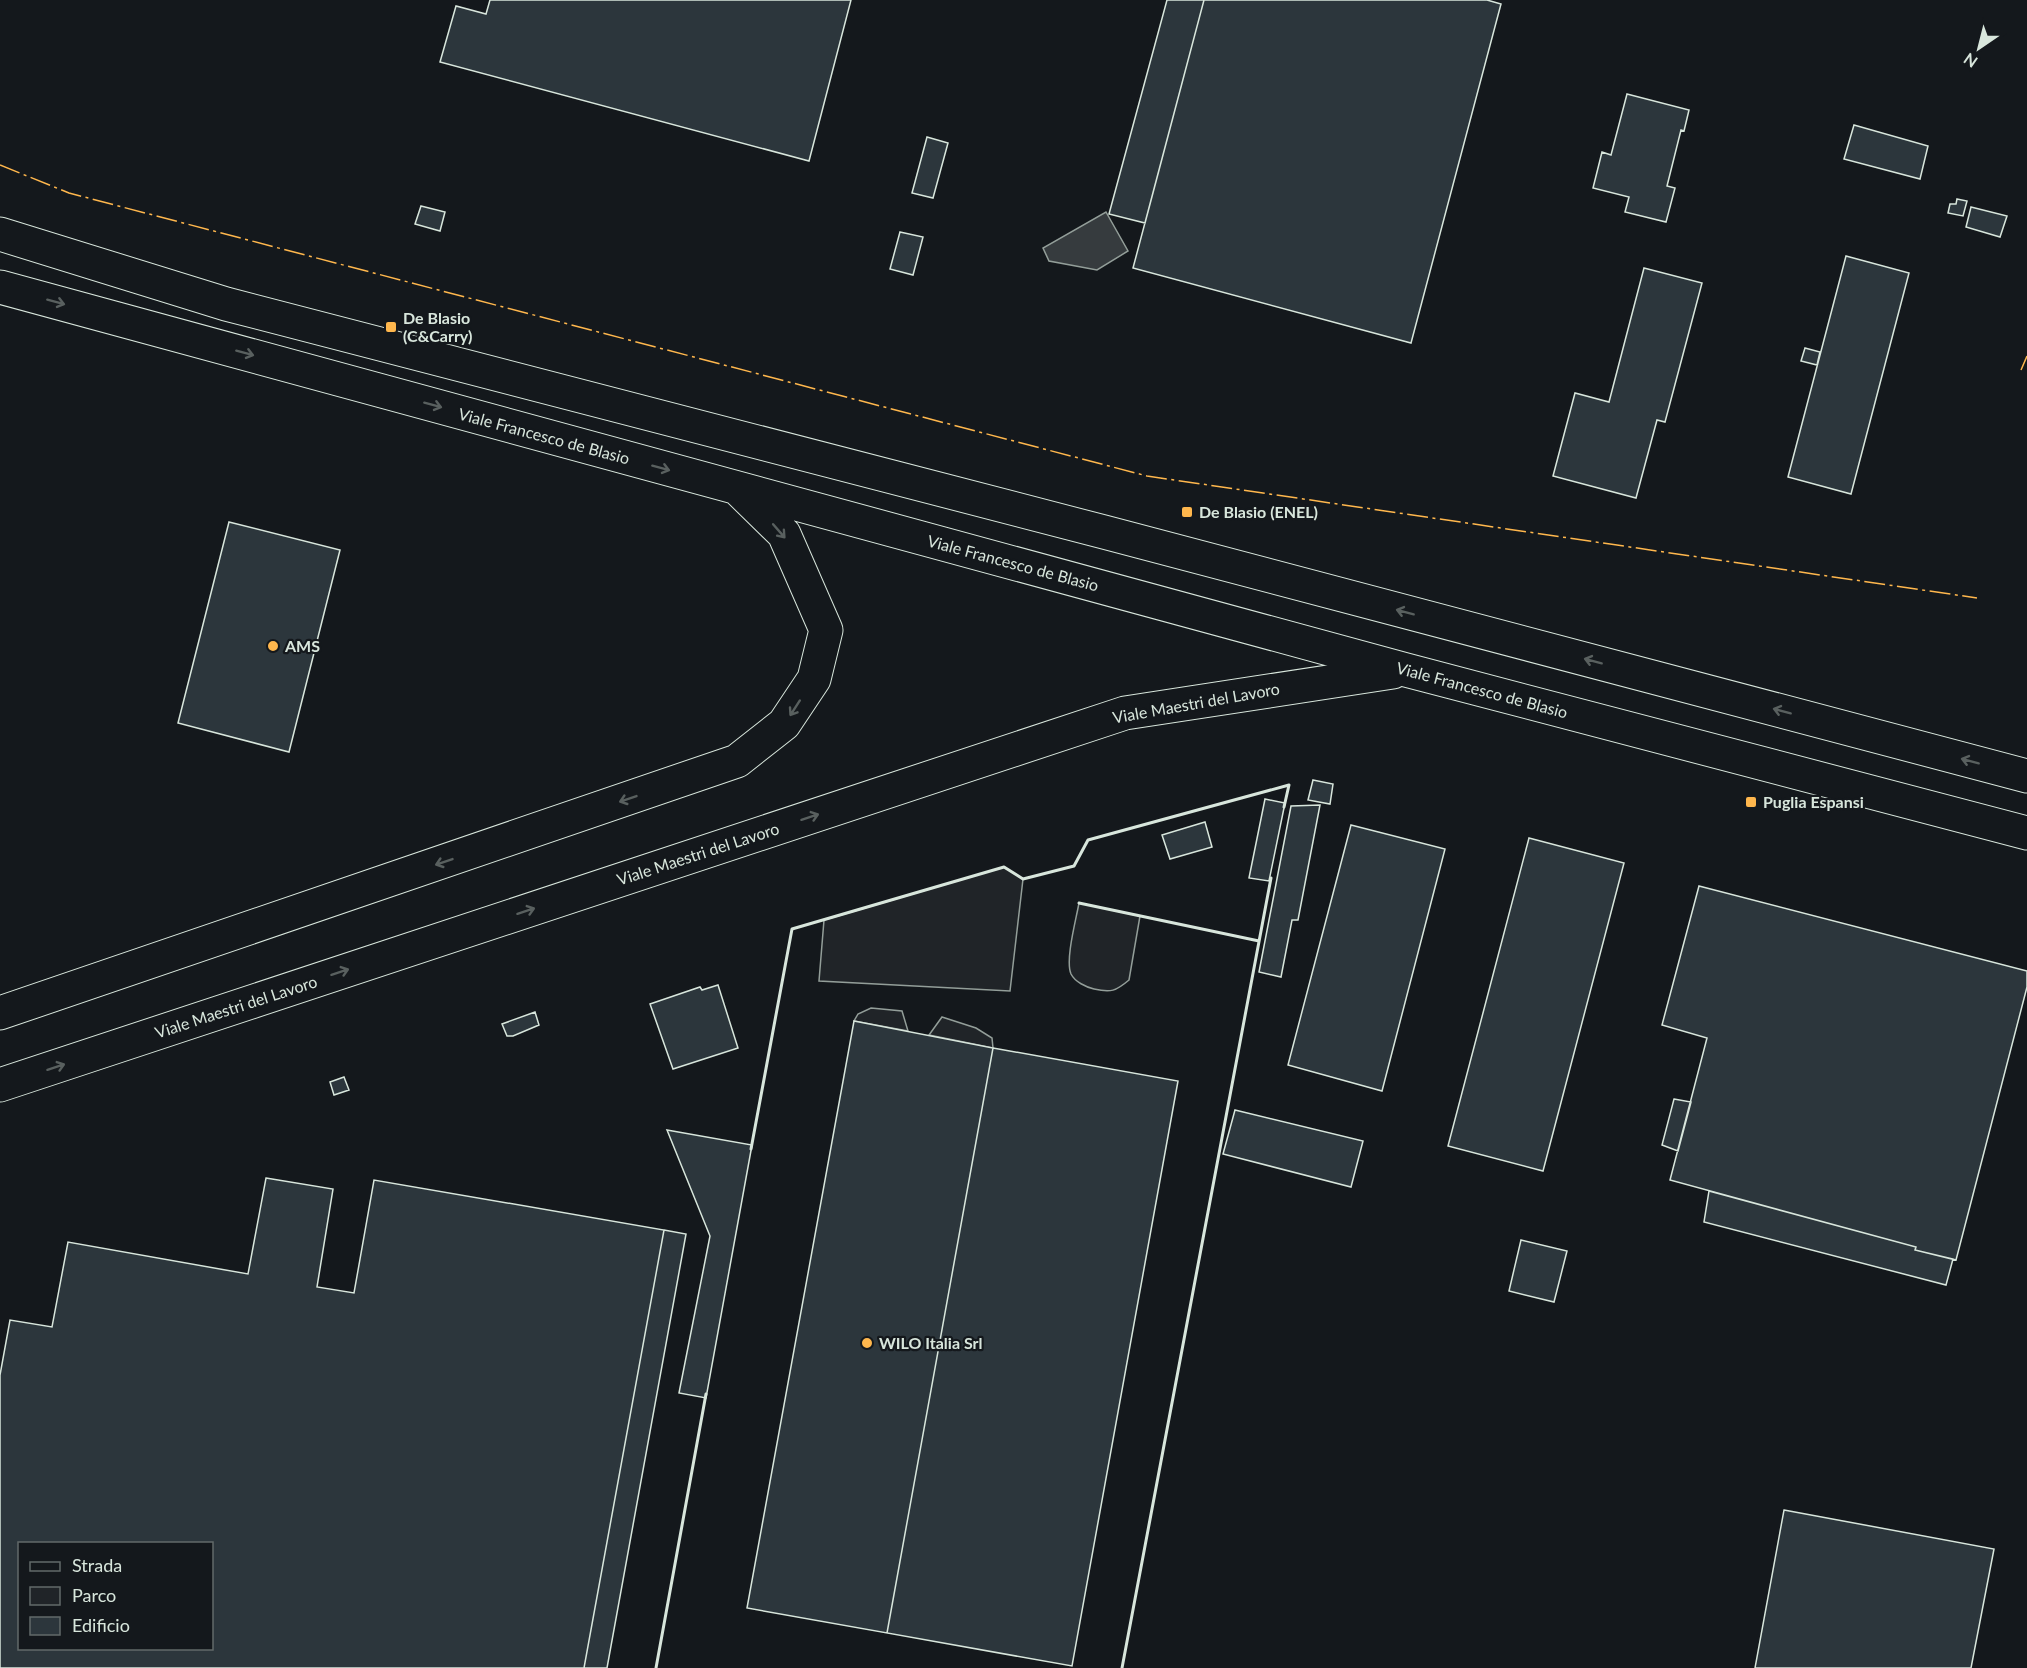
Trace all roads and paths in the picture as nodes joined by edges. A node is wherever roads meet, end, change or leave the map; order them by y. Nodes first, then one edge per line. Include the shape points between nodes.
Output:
1 (0, 234) edge
2 (0, 287) edge
3 (738, 489) junction
4 (1407, 670) junction
5 (2027, 776) edge
6 (2027, 833) edge
7 (0, 1013) edge
8 (0, 1085) edge

5 -> 1 street via 226,304
2 -> 3 street, Viale Francesco de Blasio
3 - 4 street, Viale Francesco de Blasio
3 -> 7 street via 784,534 826,630 814,679 784,724 737,761
4 - 6 street, Viale Francesco de Blasio
8 -> 4 street, Viale Maestri del Lavoro via 1125,713

